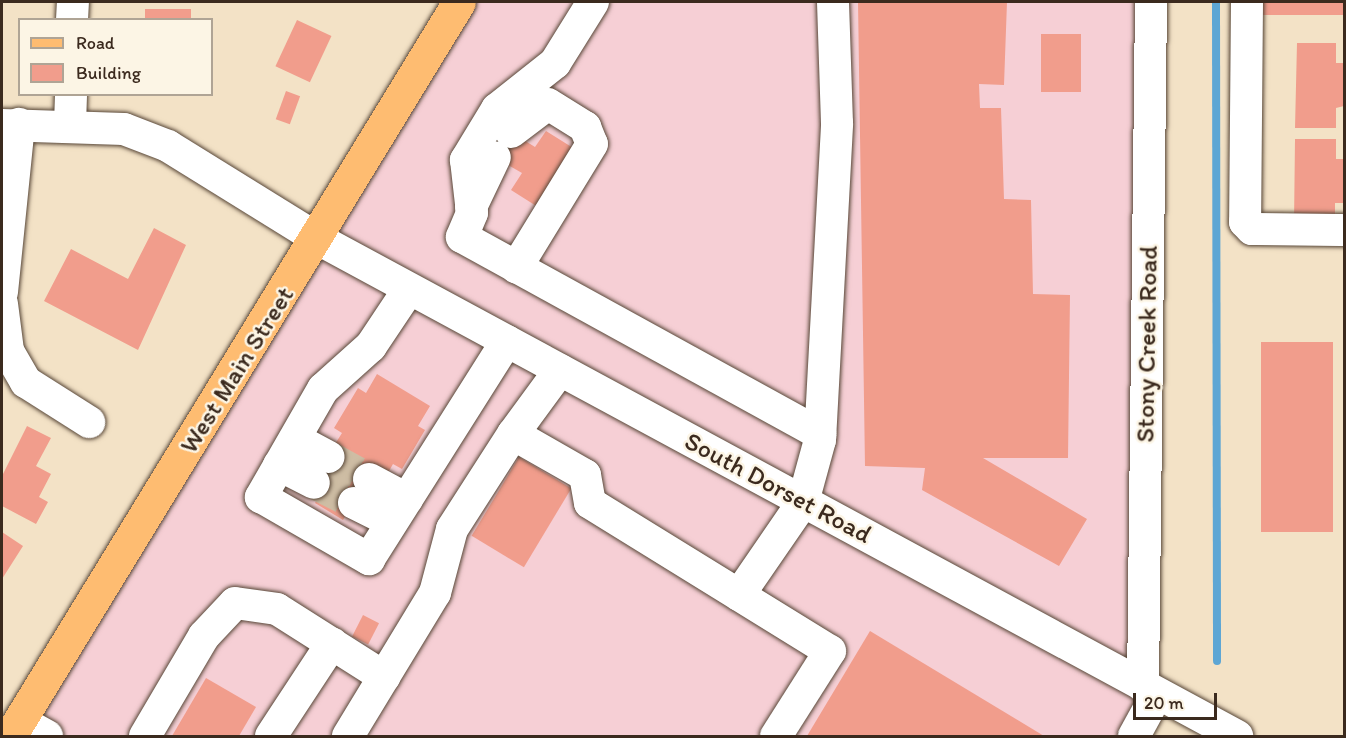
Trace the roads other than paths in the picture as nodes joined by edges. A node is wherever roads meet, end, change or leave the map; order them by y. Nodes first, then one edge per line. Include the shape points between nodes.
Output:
1 (72, 2) edge
2 (459, 2) edge
3 (593, 2) edge
4 (833, 2) edge
5 (1151, 2) edge
6 (1247, 2) edge
7 (72, 18) edge
8 (70, 109) edge
9 (10, 124) edge
10 (471, 207) junction
11 (1344, 230) edge
12 (318, 239) junction
13 (516, 268) junction
14 (409, 289) junction
15 (2, 292) edge
16 (2, 304) edge
17 (507, 341) junction
18 (560, 370) junction
19 (89, 422) dead end
20 (513, 434) junction
21 (820, 434) junction
22 (295, 439) junction
23 (279, 465) junction
24 (362, 491) tunnel mouth
25 (803, 502) junction
26 (399, 511) junction
27 (739, 595) junction
28 (332, 643) junction
29 (384, 677) junction
30 (1150, 690) junction
31 (26, 731) edge
32 (145, 736) edge
33 (271, 736) edge
34 (348, 736) edge
35 (776, 736) edge
36 (1134, 736) edge
37 (1237, 736) edge

1 - 7 street
2 - 12 main road, West Main Street
3 - 10 street via 555,63 498,109 466,160
4 - 21 street via 837,123
5 - 30 street, Stony Creek Road
6 - 11 street via 1245,222 1252,229
8 - 9 street, South Dorset Road
8 - 12 street, South Dorset Road via 168,146
9 - 15 street
10 - 13 street via 462,237
10 - 13 street via 503,145 548,104 585,127 592,144
12 - 14 street, South Dorset Road
12 - 31 main road, West Main Street
13 - 21 street
14 - 17 street, South Dorset Road
14 - 22 street via 372,346 323,389
16 - 19 street via 8,351 26,382
17 - 18 street, South Dorset Road
17 - 26 street
18 - 20 street
18 - 25 street, South Dorset Road
20 - 27 street via 585,475 590,504
20 - 29 street via 452,529 435,592
21 - 25 street
22 - 23 street
22 - 23 street via 322,470
23 - 26 street via 261,497 369,560
24 - 26 street
25 - 27 street
25 - 30 street, South Dorset Road
27 - 35 street via 830,651
28 - 29 street
28 - 32 street via 277,609 235,603 204,636
28 - 33 street
29 - 34 street
30 - 36 street
30 - 37 street, South Dorset Road

